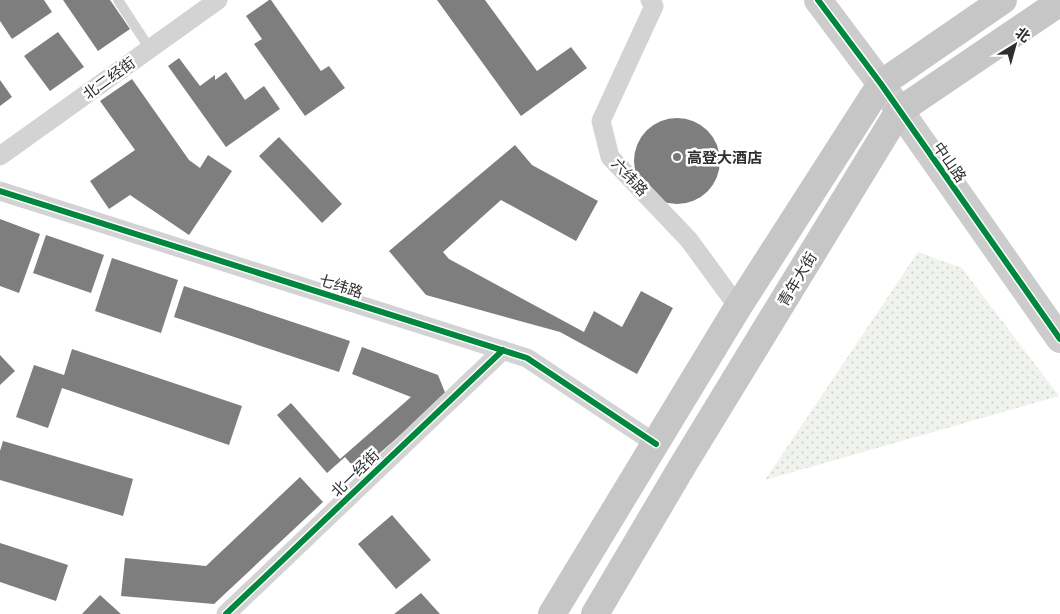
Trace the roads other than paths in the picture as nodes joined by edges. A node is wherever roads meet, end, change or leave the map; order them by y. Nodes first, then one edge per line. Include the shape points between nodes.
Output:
1 (118, 0) edge
2 (218, 0) edge
3 (650, 0) edge
4 (818, 0) edge
5 (1003, 0) edge
6 (1060, 2) edge
7 (150, 49) junction
8 (881, 84) junction
9 (899, 111) junction
10 (0, 156) edge
11 (0, 191) edge
12 (738, 307) junction
13 (1060, 339) edge
14 (503, 350) junction
15 (656, 444) junction
16 (226, 614) edge
17 (552, 614) edge
18 (595, 614) edge

1 - 7 lane
2 - 7 street, 北二经街
3 - 12 street, 六纬路 via 654,6 601,121 610,157 689,240
4 - 8 street, 中山路
5 - 8 main road
6 - 9 main road, 青年大街
7 - 10 street, 北二经街
8 - 9 street, 中山路
8 - 12 main road
9 - 13 street, 中山路
9 - 18 main road, 青年大街
11 - 14 street, 七纬路
12 - 15 main road
14 - 15 street, 七纬路 via 527,358
14 - 16 street, 北一经街
15 - 17 main road

